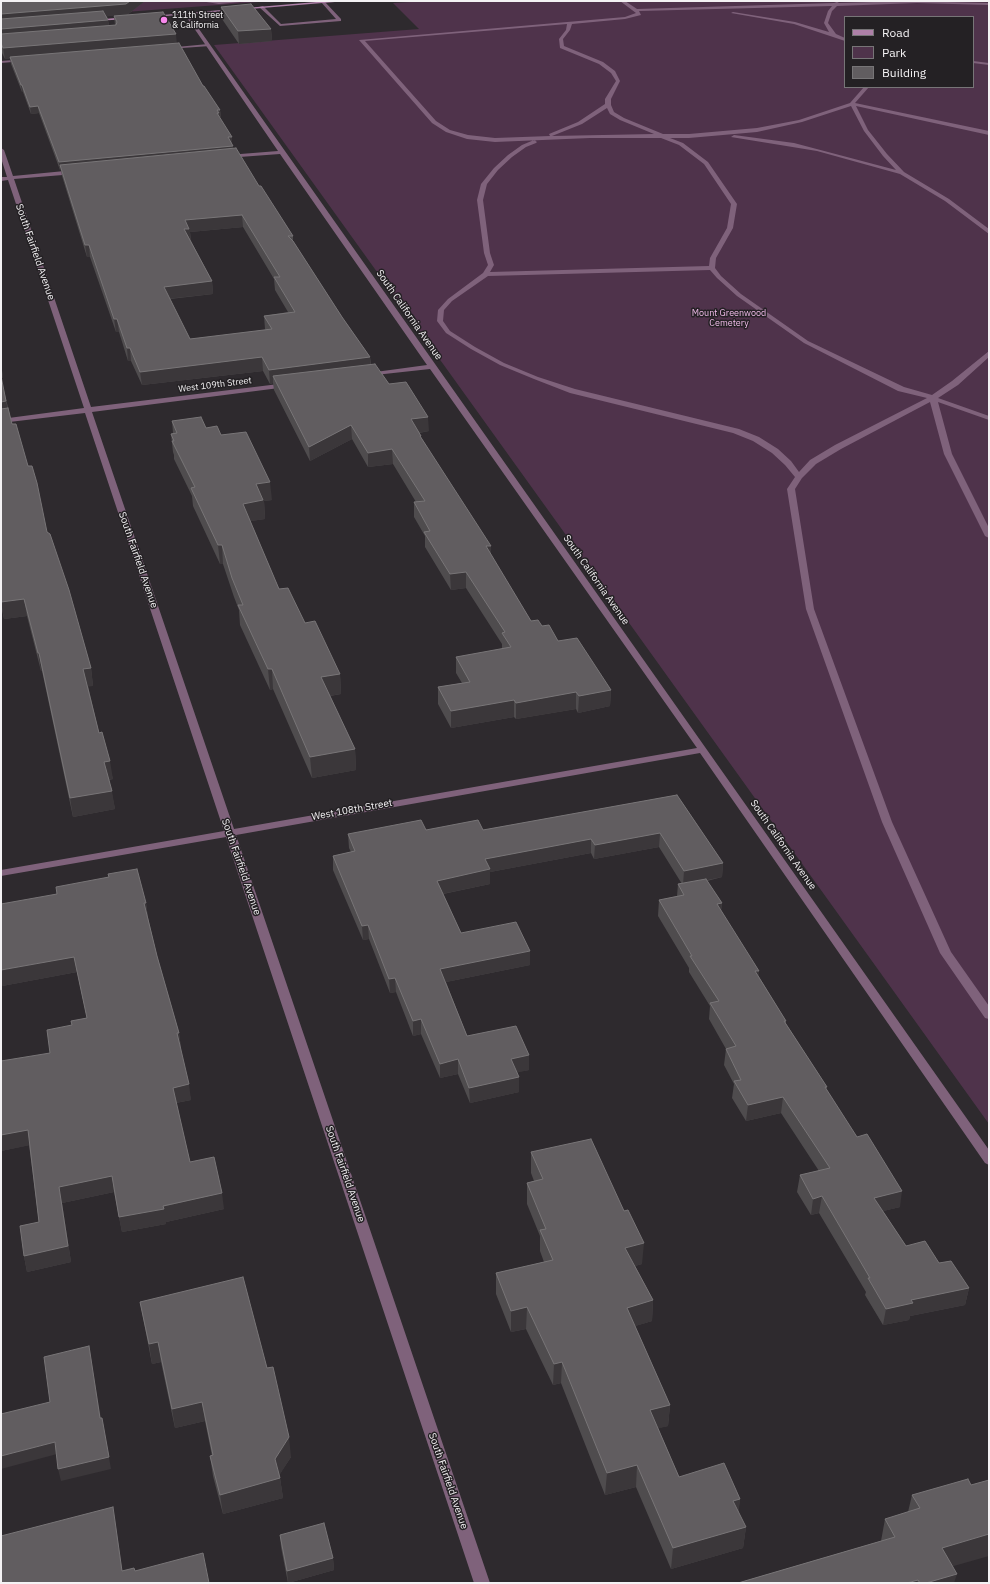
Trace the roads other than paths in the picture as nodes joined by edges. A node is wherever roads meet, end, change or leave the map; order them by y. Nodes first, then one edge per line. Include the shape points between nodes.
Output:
1 (202, 1) edge
2 (249, 1) edge
3 (345, 1) edge
4 (622, 1) edge
5 (323, 3) junction
6 (837, 3) junction
7 (989, 4) edge
8 (261, 8) junction
9 (693, 9) junction
10 (636, 10) junction
11 (185, 13) junction
12 (150, 16) edge
13 (136, 17) edge
14 (107, 19) junction
15 (92, 20) edge
16 (570, 22) junction
17 (110, 25) edge
18 (834, 35) junction
19 (844, 40) edge
20 (208, 45) junction
21 (163, 49) edge
22 (32, 60) edge
23 (1, 62) edge
24 (974, 62) edge
25 (989, 64) edge
26 (866, 88) edge
27 (852, 104) junction
28 (608, 105) junction
29 (989, 133) edge
30 (705, 135) junction
31 (664, 136) junction
32 (542, 139) junction
33 (1, 150) edge
34 (282, 152) junction
35 (221, 158) edge
36 (81, 171) edge
37 (902, 172) junction
38 (6, 178) edge
39 (989, 232) edge
40 (712, 268) junction
41 (486, 274) junction
42 (989, 353) edge
43 (432, 367) junction
44 (358, 376) edge
45 (296, 384) edge
46 (933, 398) junction
47 (88, 410) junction
48 (988, 417) edge
49 (1, 421) edge
50 (799, 477) junction
51 (989, 536) edge
52 (703, 750) junction
53 (230, 832) junction
54 (1, 873) edge
55 (989, 1015) edge
56 (989, 1160) edge
57 (482, 1583) edge

1 - 2 street
3 - 5 main road
4 - 10 street
5 - 8 main road
5 - 8 street via 339,20 280,25
6 - 7 street
6 - 9 street
6 - 18 street via 830,11 826,23
8 - 11 main road
9 - 10 street
9 - 18 street via 771,18
10 - 16 street via 639,14 631,17
11 - 12 main road
11 - 20 street, South California Avenue
13 - 14 main road
14 - 15 main road
14 - 17 street
16 - 28 street via 561,39 562,47 601,63 613,72 618,81 608,99
16 - 32 street via 361,40 434,122 448,131 467,137 495,140
18 - 19 street
20 - 21 street
20 - 34 street, South California Avenue
22 - 23 street
24 - 25 street
26 - 27 street
27 - 29 street
27 - 30 street via 778,126
27 - 37 street via 866,130
28 - 31 street via 612,113 622,119
28 - 32 street via 580,123
30 - 31 street
30 - 37 street via 794,145
31 - 32 street
31 - 40 street via 706,163 734,204 730,228 713,258
32 - 41 street via 524,146 510,156 484,184 480,200 486,253 491,265
33 - 38 street, South Fairfield Avenue
34 - 35 street
34 - 43 street, South California Avenue
36 - 38 street
37 - 39 street via 947,200
38 - 47 street, South Fairfield Avenue
40 - 41 street
40 - 46 street via 739,295 806,342 901,389
41 - 50 street via 450,300 441,310 440,321 448,332 502,364 573,391 736,431 756,439 788,463
42 - 46 street via 955,383
43 - 44 street
43 - 52 street, South California Avenue
45 - 47 street, West 109th Street
46 - 48 street
46 - 50 street via 838,447 814,462
46 - 51 street via 948,454
47 - 49 street, West 109th Street
47 - 53 street, South Fairfield Avenue
50 - 55 street via 791,489 810,609 887,822 946,953
52 - 53 street, West 108th Street
52 - 56 street, South California Avenue
53 - 54 street, West 108th Street
53 - 57 street, South Fairfield Avenue

